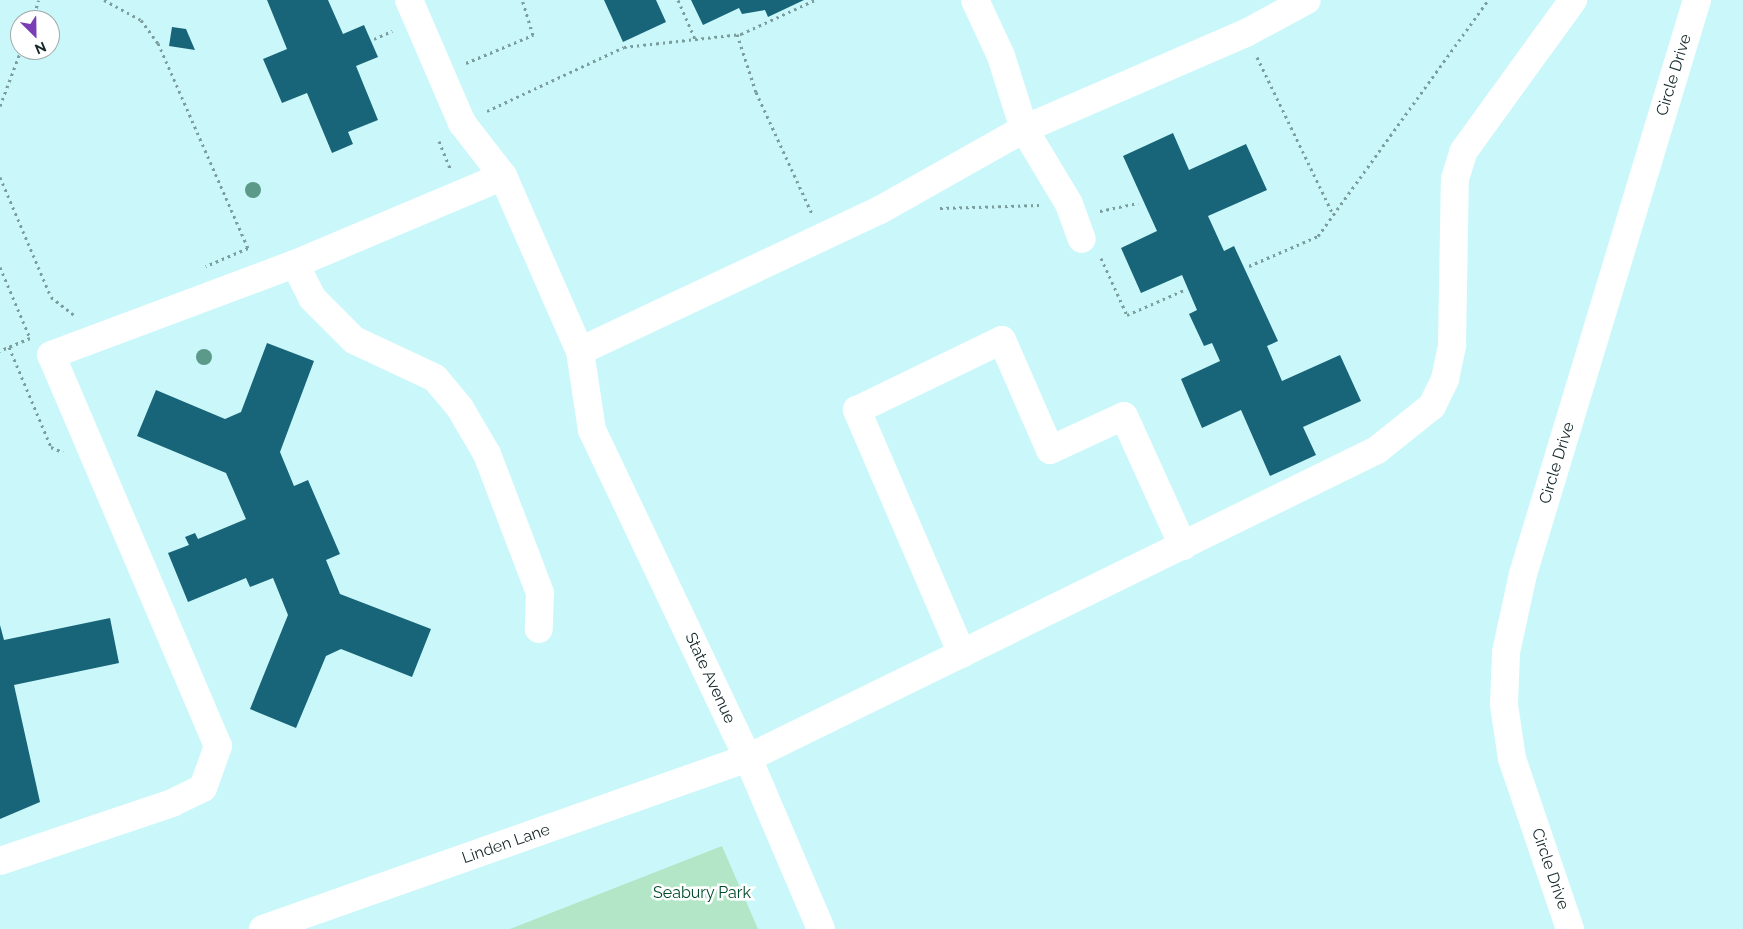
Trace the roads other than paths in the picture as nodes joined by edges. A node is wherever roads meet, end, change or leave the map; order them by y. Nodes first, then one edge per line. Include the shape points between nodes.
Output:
1 (409, 0) edge
2 (975, 0) edge
3 (1307, 0) edge
4 (1573, 0) edge
5 (1697, 0) edge
6 (1024, 129) junction
7 (503, 176) junction
8 (1089, 244) road end
9 (295, 264) junction
10 (580, 351) junction
11 (1183, 546) junction
12 (539, 629) dead end
13 (962, 654) junction
14 (748, 758) junction
15 (0, 861) edge
16 (263, 929) edge
17 (821, 929) edge
18 (1570, 929) edge

1 - 7 street, State Avenue via 462,123
2 - 6 street via 1001,56
3 - 6 street via 1246,34
4 - 11 street, Linden Lane via 1463,152 1455,179 1453,212 1452,345 1445,379 1432,406 1377,450
5 - 18 street, Circle Drive via 1523,574 1506,652 1504,705 1512,759
6 - 8 street
6 - 10 street via 880,210
7 - 9 street
7 - 10 street, State Avenue
9 - 12 street via 312,298 354,340 435,378 460,408 487,454 540,593
9 - 15 street via 52,355 218,746 213,770 203,788 172,803
10 - 14 street, State Avenue via 592,430
11 - 13 street, Linden Lane
11 - 13 street via 1124,416 1050,450 1002,340 857,410
13 - 14 street, Linden Lane
14 - 16 street, Linden Lane
14 - 17 street, State Avenue

